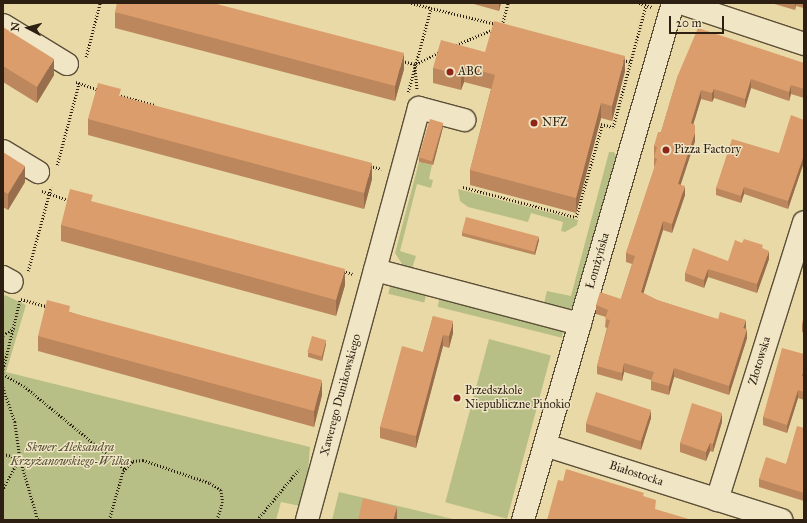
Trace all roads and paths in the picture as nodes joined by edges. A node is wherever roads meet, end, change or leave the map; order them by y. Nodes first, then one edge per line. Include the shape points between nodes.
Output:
1 (411, 3) edge
2 (673, 3) edge
3 (681, 3) edge
4 (646, 5) dead end
5 (431, 8) dead end
6 (3, 25) edge
7 (509, 28) edge
8 (804, 44) edge
9 (452, 47) edge
10 (445, 50) edge
11 (615, 57) edge
12 (398, 60) edge
13 (630, 62) junction
14 (415, 64) junction
15 (70, 72) joint
16 (102, 90) edge
17 (117, 94) edge
18 (162, 107) edge
19 (419, 108) junction
20 (464, 120) dead end
21 (596, 123) edge
22 (602, 125) junction
23 (3, 151) edge
24 (366, 165) edge
25 (388, 171) dead end
26 (37, 179) joint
27 (463, 187) dead end
28 (79, 203) edge
29 (804, 222) edge
30 (339, 270) edge
31 (368, 273) junction
32 (795, 281) edge
33 (10, 285) edge
34 (51, 307) edge
35 (580, 324) junction
36 (14, 328) dead end
37 (3, 335) edge
38 (3, 374) edge
39 (3, 387) edge
40 (545, 445) junction
41 (3, 454) edge
42 (20, 458) junction
43 (125, 469) junction
44 (3, 490) edge
45 (722, 508) edge
46 (38, 520) edge
47 (109, 520) edge
48 (217, 520) edge
49 (307, 520) edge
50 (523, 520) edge
51 (781, 520) edge

1 - 5 path
2 - 35 street, Łomżyńska
3 - 8 street
4 - 13 path
6 - 15 street
7 - 9 path via 501,26
10 - 14 path
11 - 13 path
12 - 14 path
13 - 22 path via 613,127
14 - 19 path
15 - 16 path
17 - 18 path
19 - 20 street
19 - 31 street, Xawerego Dunikowskiego
21 - 22 path
22 - 27 path via 576,217
23 - 26 street
24 - 25 path
26 - 28 path via 48,195
29 - 32 street, Złotowska
30 - 31 path
31 - 35 street
31 - 49 street, Xawerego Dunikowskiego
32 - 45 street, Złotowska
33 - 34 path
35 - 40 street, Łomżyńska
36 - 37 path
38 - 43 path via 24,386
39 - 42 path via 15,422
40 - 45 street, Białostocka
40 - 50 street, Łomżyńska
41 - 42 path
42 - 44 path
42 - 46 path
43 - 47 path
43 - 48 path via 134,461 143,460 210,482 221,490 223,502
45 - 51 street, Białostocka

